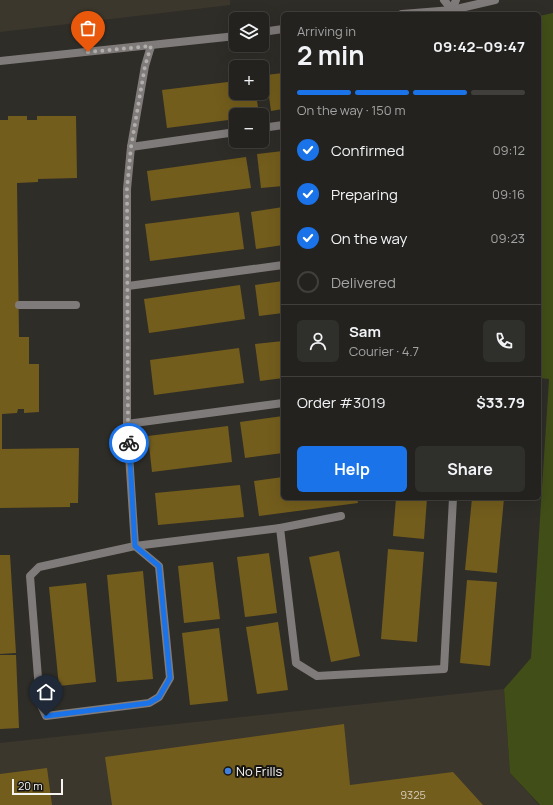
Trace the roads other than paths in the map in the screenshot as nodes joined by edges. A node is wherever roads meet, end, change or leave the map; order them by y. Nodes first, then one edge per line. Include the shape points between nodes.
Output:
1 (444, 0) edge
2 (456, 0) edge
3 (495, 0) edge
4 (452, 10) junction
5 (427, 12) edge
6 (281, 29) edge
7 (269, 31) edge
8 (229, 37) edge
9 (151, 46) junction
10 (0, 61) edge
11 (281, 124) edge
12 (269, 127) edge
13 (229, 133) edge
14 (131, 147) junction
15 (281, 265) edge
16 (128, 286) junction
17 (19, 305) dead end
18 (76, 305) dead end
19 (281, 403) edge
20 (128, 424) junction
21 (453, 500) edge
22 (341, 516) dead end
23 (280, 528) junction
24 (135, 546) junction

1 - 4 street
2 - 4 street
3 - 4 street
4 - 5 street
6 - 7 street
8 - 9 street
9 - 10 street
9 - 14 street via 145,66
11 - 12 street
13 - 14 street
14 - 16 street via 127,189
15 - 16 street
16 - 20 street
17 - 18 street
19 - 20 street
20 - 24 street
21 - 23 street via 444,669 317,676 296,663
22 - 23 street
23 - 24 street
24 - 24 street via 159,566 170,678 159,697 149,703 46,716 40,703 30,576 39,567

